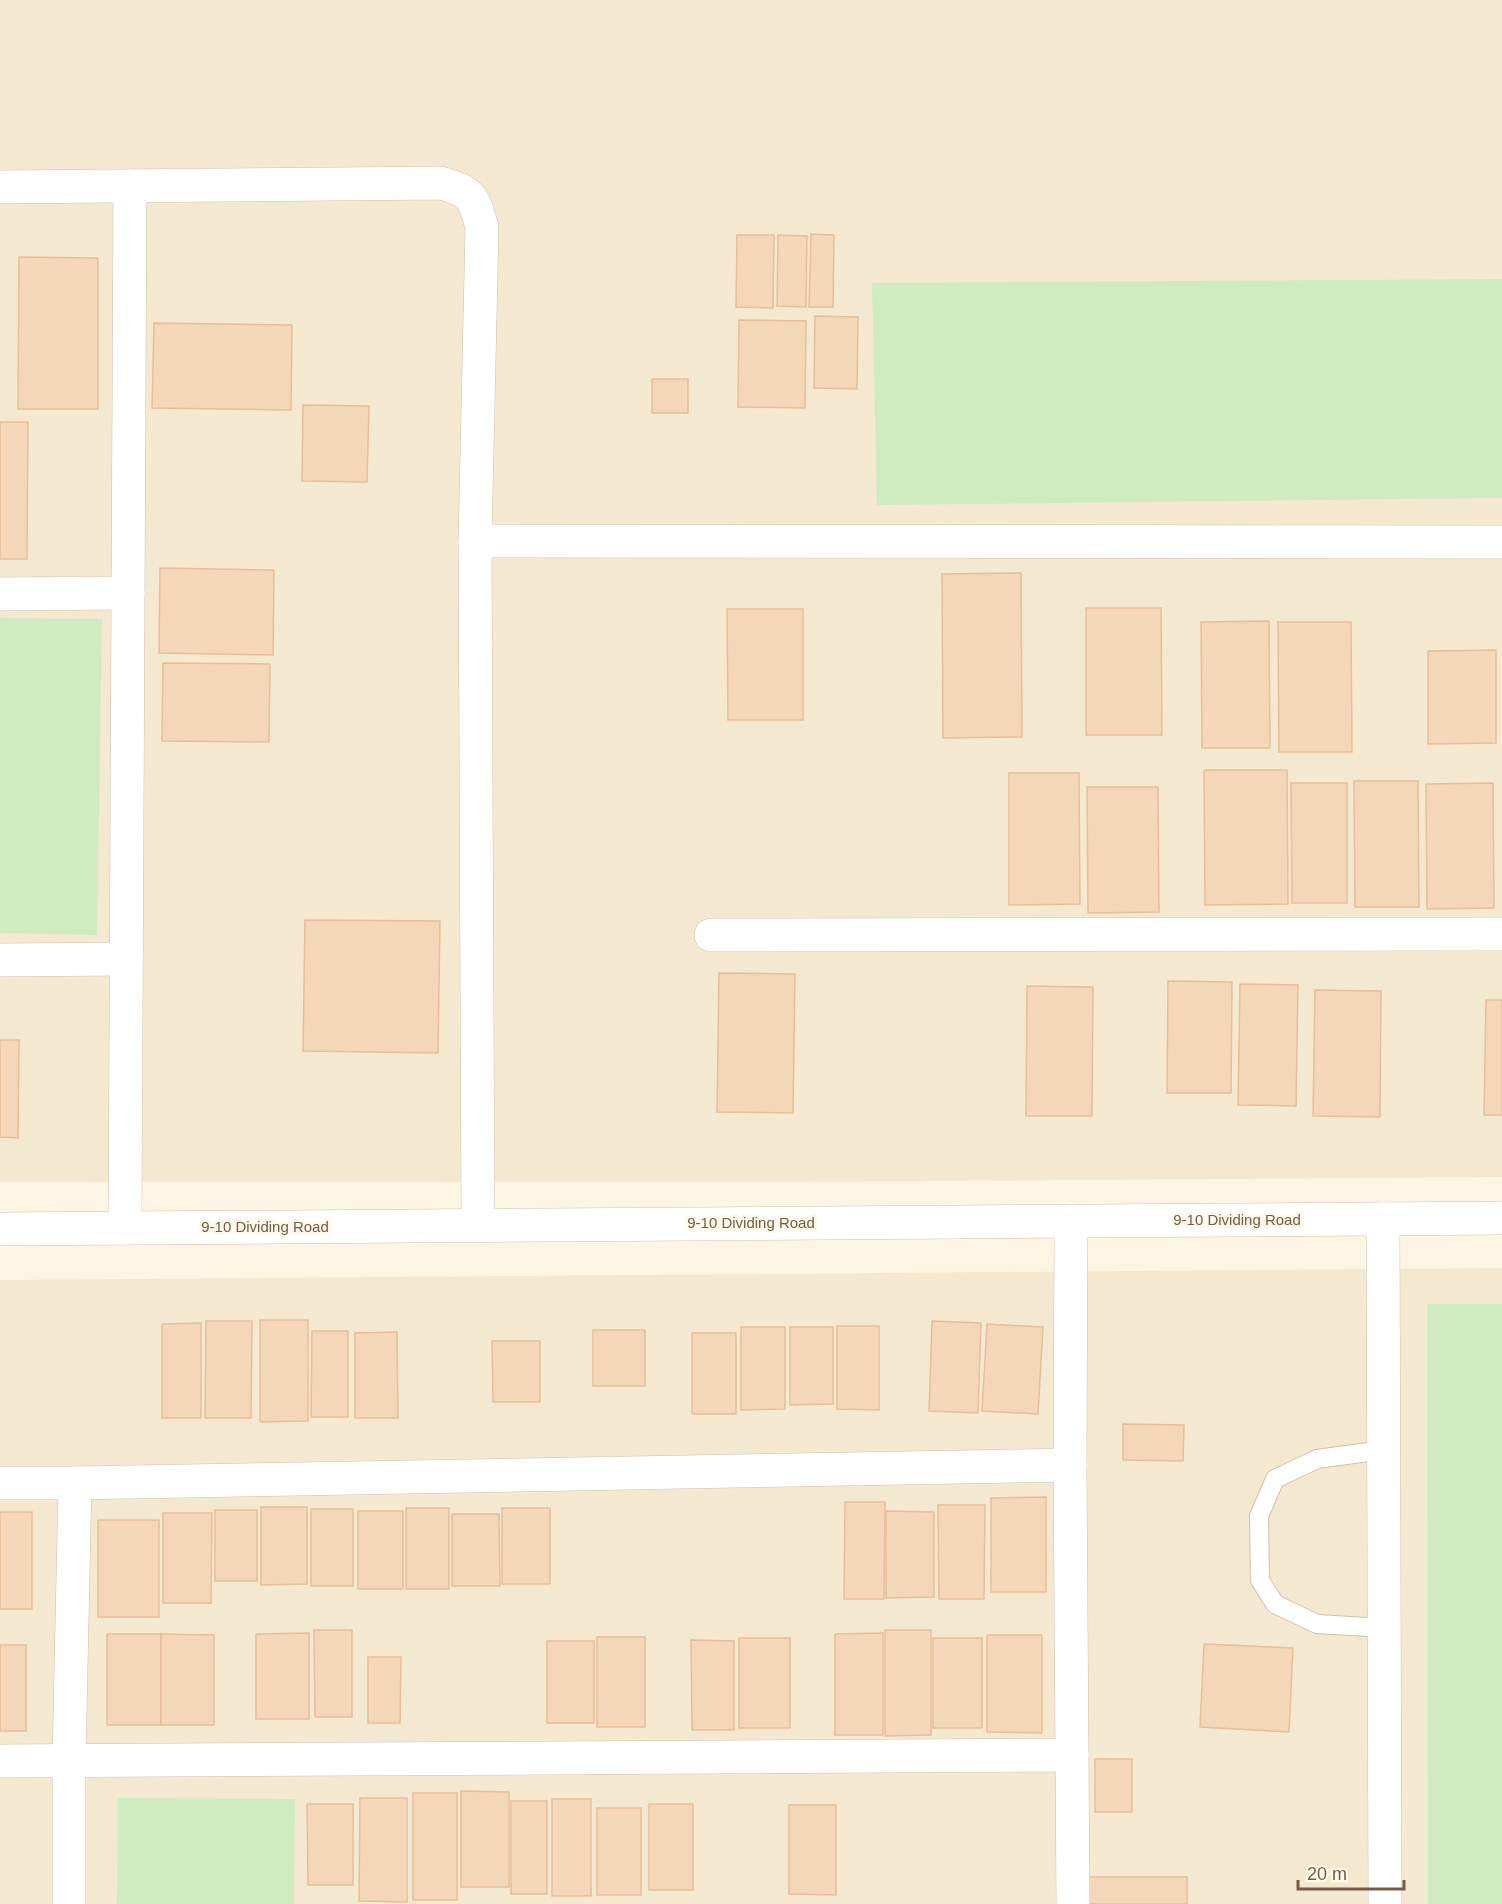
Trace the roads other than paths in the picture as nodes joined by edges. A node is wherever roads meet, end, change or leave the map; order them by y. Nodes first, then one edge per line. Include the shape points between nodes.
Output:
1 (130, 186) junction
2 (0, 187) edge
3 (475, 541) junction
4 (1502, 542) edge
5 (128, 593) junction
6 (0, 594) edge
7 (1502, 934) edge
8 (711, 935) dead end
9 (126, 959) junction
10 (0, 960) edge
11 (1502, 1218) edge
12 (1383, 1219) junction
13 (1071, 1221) junction
14 (478, 1226) junction
15 (125, 1228) junction
16 (0, 1229) edge
17 (1383, 1450) junction
18 (1070, 1465) junction
19 (0, 1483) edge
20 (75, 1483) junction
21 (1384, 1628) junction
22 (1072, 1755) junction
23 (69, 1760) junction
24 (0, 1761) edge
25 (69, 1904) edge
26 (1073, 1904) edge
27 (1385, 1904) edge

1 - 2 street
1 - 3 street via 441,183 463,189 475,204 482,227
1 - 5 street
3 - 4 street
3 - 14 street
5 - 6 street
5 - 9 street
7 - 8 street
9 - 10 street
9 - 15 street
11 - 12 street, 9-10 Dividing Road
12 - 13 street, 9-10 Dividing Road
12 - 17 street
13 - 14 street, 9-10 Dividing Road
13 - 18 street
14 - 15 street, 9-10 Dividing Road
15 - 16 street, 9-10 Dividing Road
17 - 21 street
17 - 21 lane via 1317,1459 1275,1479 1259,1516 1260,1580 1275,1604 1317,1624
18 - 20 street
18 - 22 street
19 - 20 street
20 - 23 street
21 - 27 street
22 - 23 street
22 - 26 street
23 - 24 street
23 - 25 street

